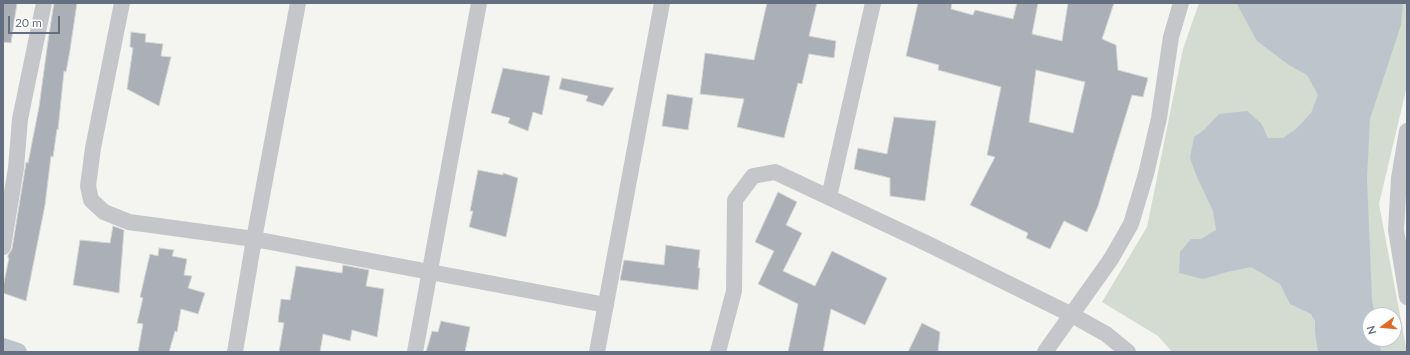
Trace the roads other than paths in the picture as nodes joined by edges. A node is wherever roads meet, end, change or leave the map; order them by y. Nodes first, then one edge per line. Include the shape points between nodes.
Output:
1 (44, 3) edge
2 (122, 3) edge
3 (298, 3) edge
4 (479, 3) edge
5 (662, 3) edge
6 (873, 3) edge
7 (1181, 3) edge
8 (1407, 131) edge
9 (10, 167) edge
10 (829, 197) junction
11 (254, 239) junction
12 (3, 247) edge
13 (429, 272) junction
14 (1407, 297) edge
15 (606, 305) junction
16 (1072, 315) junction
17 (235, 352) edge
18 (415, 352) edge
19 (597, 352) edge
20 (718, 352) edge
21 (1045, 352) edge
22 (1128, 352) edge

1 - 9 street
2 - 11 street via 92,148 88,186 91,200 104,212 129,222
3 - 11 street
4 - 13 street
5 - 15 street
6 - 10 street
7 - 16 street via 1171,37 1159,118 1131,224 1111,259
8 - 14 street via 1399,178 1396,230
9 - 12 street
10 - 16 street
10 - 20 street via 775,172 753,176 735,200 734,291
11 - 13 street
11 - 17 street
13 - 15 street
13 - 18 street
15 - 19 street
16 - 21 street
16 - 22 street via 1106,334

